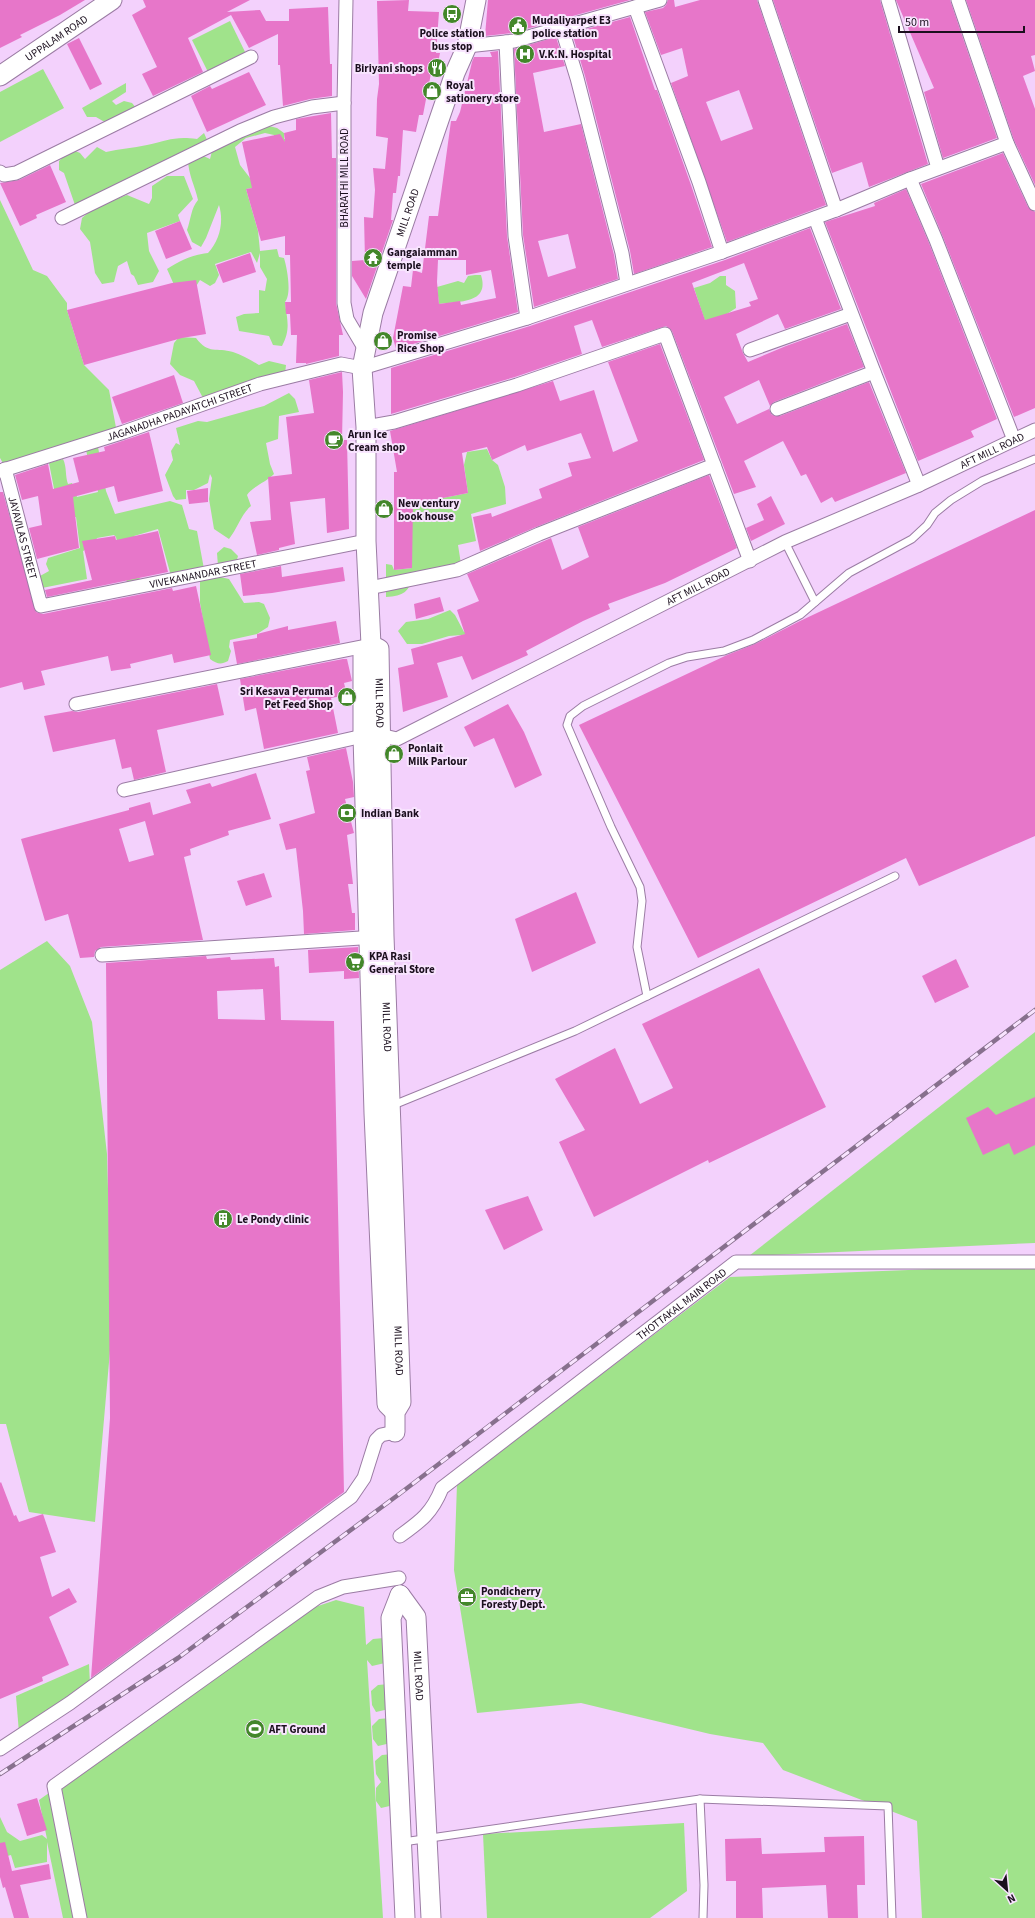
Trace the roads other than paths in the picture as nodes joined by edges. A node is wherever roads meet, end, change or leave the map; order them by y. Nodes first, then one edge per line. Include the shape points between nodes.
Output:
1 (112, 0) edge
2 (346, 0) edge
3 (476, 0) edge
4 (660, 0) edge
5 (765, 0) edge
6 (888, 0) edge
7 (958, 0) edge
8 (635, 8) junction
9 (562, 29) junction
10 (506, 42) junction
11 (467, 46) junction
12 (251, 57) dead end
13 (0, 76) edge
14 (344, 103) junction
15 (1007, 143) junction
16 (938, 168) junction
17 (0, 172) edge
18 (910, 179) junction
19 (1035, 204) edge
20 (836, 210) junction
21 (62, 218) dead end
22 (815, 218) junction
23 (722, 252) junction
24 (627, 283) junction
25 (851, 314) junction
26 (527, 318) junction
27 (750, 350) dead end
28 (364, 359) junction
29 (874, 372) junction
30 (777, 409) dead end
31 (366, 427) junction
32 (1035, 430) edge
33 (1014, 440) junction
34 (1035, 459) edge
35 (714, 466) junction
36 (3, 470) edge
37 (919, 485) junction
38 (366, 541) junction
39 (785, 542) junction
40 (750, 561) junction
41 (369, 588) junction
42 (815, 602) junction
43 (41, 606) joint
44 (371, 645) junction
45 (76, 704) dead end
46 (371, 735) junction
47 (124, 790) dead end
48 (895, 876) dead end
49 (377, 937) junction
50 (102, 955) dead end
51 (648, 996) junction
52 (382, 1109) junction
53 (1035, 1262) edge
54 (395, 1432) joint
55 (400, 1536) dead end
56 (399, 1578) dead end
57 (0, 1749) edge
58 (700, 1799) junction
59 (428, 1840) junction
60 (401, 1843) junction
61 (80, 1918) edge
62 (405, 1918) edge
63 (431, 1918) edge
64 (702, 1918) edge
65 (892, 1918) edge

1 - 13 main road, UPPALAM ROAD
2 - 14 street, BHARATHI MILL ROAD
3 - 11 main road, MILL ROAD
4 - 8 street
5 - 20 street
6 - 16 street
7 - 15 street
8 - 9 street
8 - 23 street
9 - 10 street
9 - 24 street via 578,78
10 - 11 street
10 - 26 street via 514,228
11 - 28 main road, MILL ROAD via 455,73 373,313
12 - 17 street via 16,172 4,176
14 - 21 street via 289,112 268,119 232,134
14 - 28 street, BHARATHI MILL ROAD via 344,303 347,319
15 - 16 street
15 - 19 street
16 - 18 street
18 - 20 street
18 - 33 street
20 - 22 street
22 - 23 street
22 - 25 street
23 - 24 street
24 - 26 street
25 - 27 street
25 - 29 street
26 - 28 street
28 - 31 main road, MILL ROAD
28 - 36 street, JAGANADHA PADAYATCHI STREET via 260,384 124,432
29 - 30 street
29 - 37 street
31 - 35 street via 394,422 517,385 665,334
31 - 38 main road, MILL ROAD
32 - 33 street, AFT MILL ROAD
33 - 37 street, AFT MILL ROAD
34 - 42 lane via 982,481 951,500 935,513 912,540 848,572
35 - 40 street
35 - 41 street via 539,534 457,570
36 - 43 street, JAYAVILAS STREET
37 - 39 street, AFT MILL ROAD
38 - 41 main road, MILL ROAD
38 - 43 street, VIVEKANANDAR STREET
39 - 40 street, AFT MILL ROAD
39 - 42 lane
40 - 46 street, AFT MILL ROAD via 398,739
41 - 44 main road, MILL ROAD
42 - 51 lane via 800,615 753,640 724,651 687,657 669,663 583,706 570,716 567,725 640,887 642,901 637,947
44 - 45 street
44 - 46 main road, MILL ROAD via 379,649
46 - 47 street
46 - 49 main road, MILL ROAD
48 - 51 lane
49 - 50 street
49 - 52 main road, MILL ROAD
51 - 52 lane via 575,1031
52 - 54 main road, MILL ROAD via 401,1402 395,1412
53 - 55 street, THOTTAKAL MAIN ROAD via 736,1262 442,1488 436,1504 423,1520
54 - 57 street via 381,1435 376,1440 364,1478 351,1498 70,1703
56 - 61 street via 343,1587 318,1597 54,1786
58 - 59 lane
58 - 64 lane via 704,1885
58 - 65 lane via 888,1806
59 - 60 lane
59 - 60 main road, MILL ROAD via 416,1617 400,1595 391,1618
59 - 63 main road, MILL ROAD
60 - 62 main road, MILL ROAD

